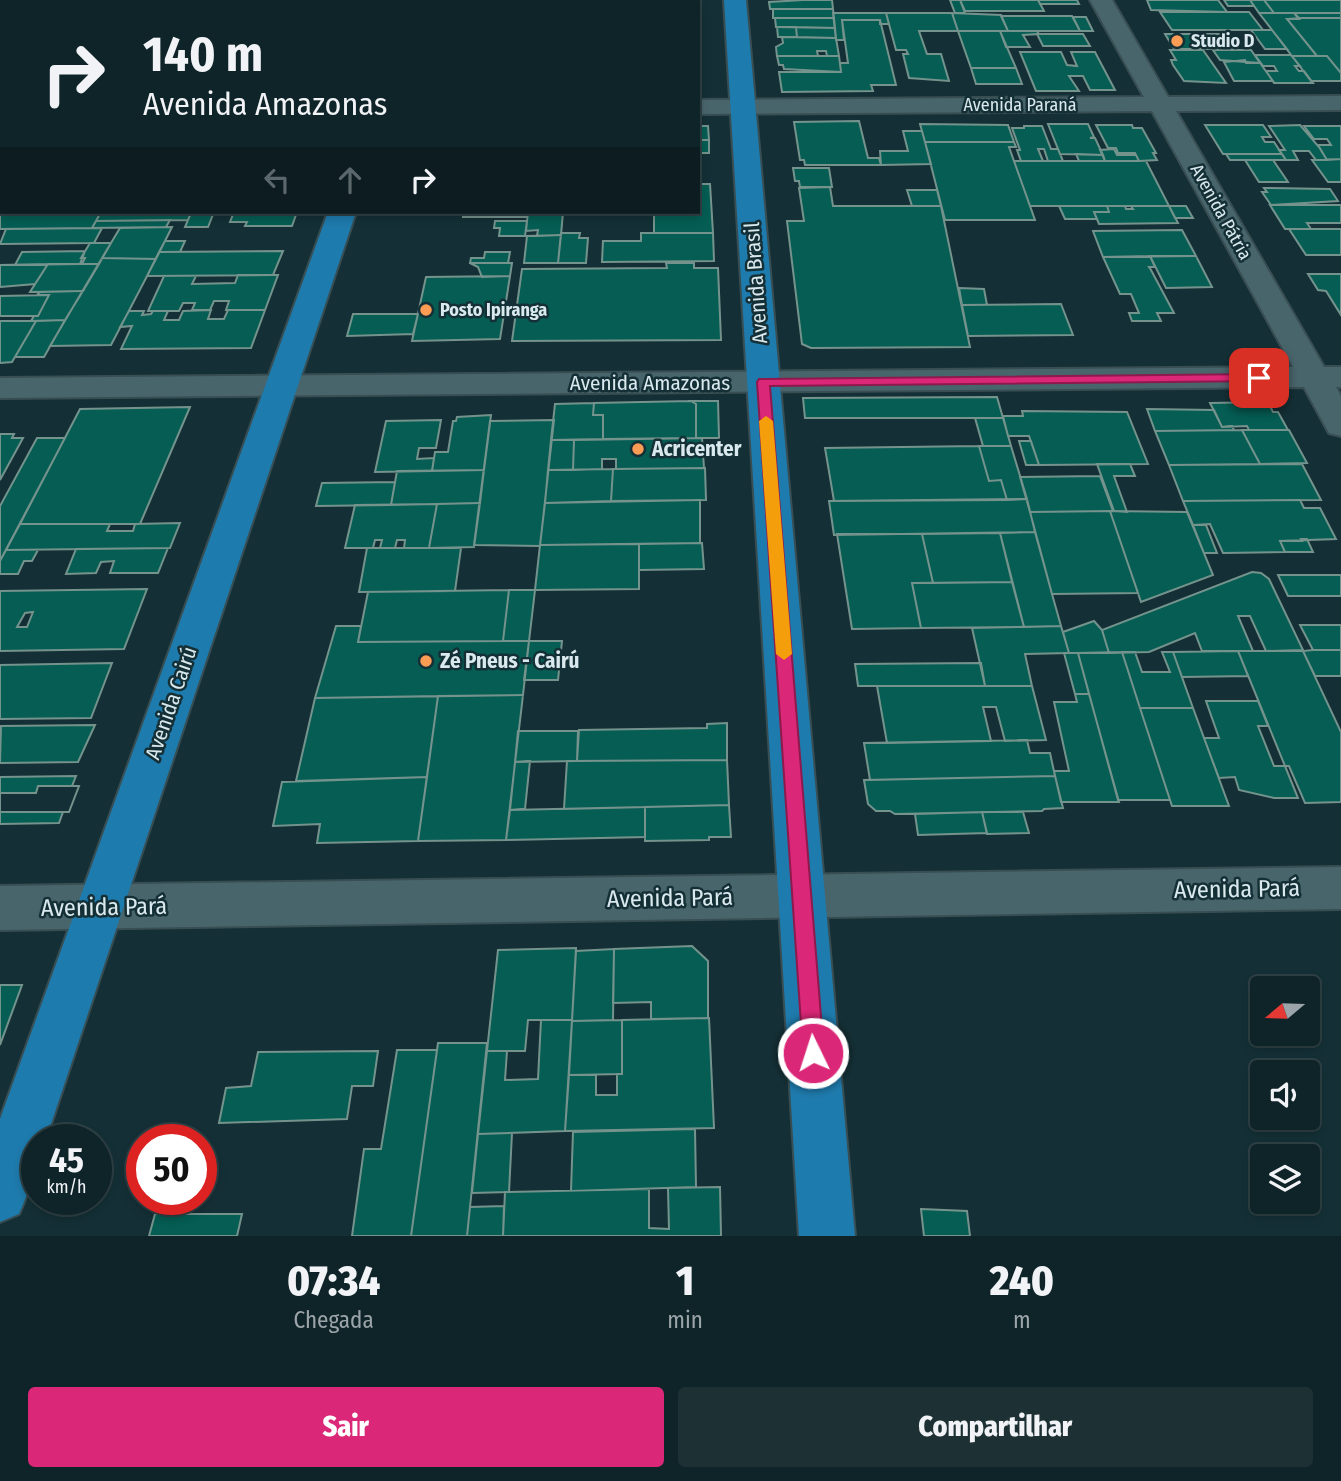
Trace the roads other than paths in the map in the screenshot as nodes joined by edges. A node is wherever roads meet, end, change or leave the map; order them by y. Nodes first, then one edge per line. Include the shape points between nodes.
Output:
1 (735, 0) edge
2 (1101, 0) edge
3 (1341, 103) edge
4 (1160, 104) junction
5 (700, 107) edge
6 (743, 107) junction
7 (341, 214) edge
8 (1328, 377) edge
9 (763, 382) junction
10 (282, 386) junction
11 (0, 388) edge
12 (1341, 425) edge
13 (1341, 888) edge
14 (802, 896) junction
15 (100, 907) junction
16 (0, 908) edge
17 (0, 1195) edge
18 (827, 1236) edge

1 - 6 main road, Avenida Brasil
2 - 4 street, Avenida Pátria
3 - 4 street, Avenida Paraná
4 - 6 street, Avenida Paraná
4 - 8 street, Avenida Pátria
5 - 6 street, Avenida Paraná
6 - 9 main road, Avenida Brasil
7 - 10 main road, Avenida Cairú
8 - 9 street, Avenida Amazonas
8 - 12 street, Avenida Pátria
9 - 10 street, Avenida Amazonas
9 - 14 main road, Avenida Brasil
10 - 11 street, Avenida Amazonas
10 - 15 main road, Avenida Cairú
13 - 14 street, Avenida Pará
14 - 15 street, Avenida Pará
14 - 18 main road, Avenida Brasil
15 - 16 street, Avenida Pará
15 - 17 main road, Avenida Cairú

